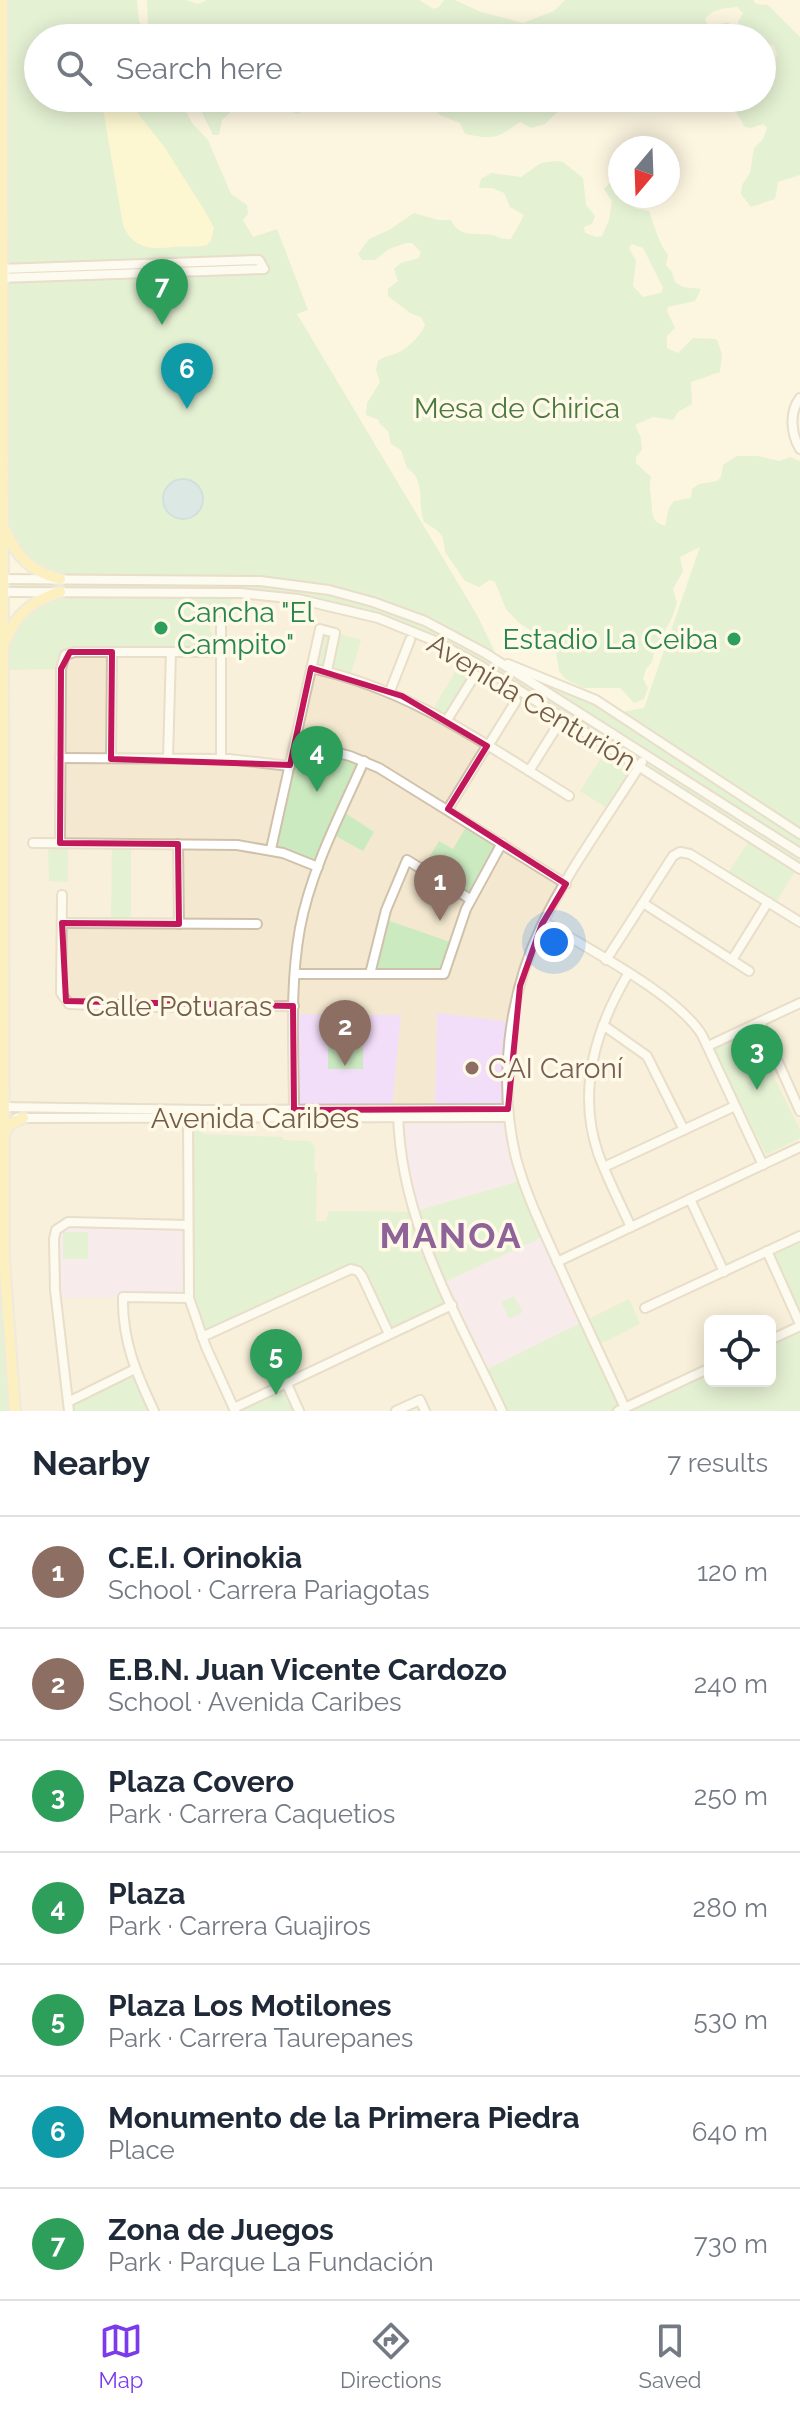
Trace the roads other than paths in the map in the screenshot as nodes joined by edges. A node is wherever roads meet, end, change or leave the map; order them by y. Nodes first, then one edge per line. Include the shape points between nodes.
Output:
1 (2, 0) edge
2 (2, 274) edge
3 (800, 398) edge
4 (800, 449) edge
5 (3, 527) junction
6 (2, 579) edge
7 (60, 579) junction
8 (2, 592) edge
9 (60, 592) junction
10 (221, 622) dead end
11 (410, 640) dead end
12 (3, 650) junction
13 (112, 652) junction
14 (171, 652) junction
15 (221, 652) junction
16 (495, 659) junction
17 (311, 668) junction
18 (327, 671) junction
19 (475, 675) dead end
20 (390, 691) junction
21 (516, 701) dead end
22 (447, 720) junction
23 (558, 725) dead end
24 (295, 742) junction
25 (488, 746) junction
26 (647, 755) junction
27 (60, 758) junction
28 (111, 758) junction
29 (168, 758) junction
30 (221, 758) junction
31 (364, 761) junction
32 (290, 766) junction
33 (640, 766) junction
34 (529, 771) junction
35 (569, 796) dead end
36 (448, 809) junction
37 (800, 834) edge
38 (33, 843) dead end
39 (60, 843) junction
40 (502, 843) junction
41 (178, 844) junction
42 (271, 849) junction
43 (800, 853) edge
44 (318, 867) junction
45 (800, 869) edge
46 (566, 884) junction
47 (62, 895) dead end
48 (470, 899) junction
49 (768, 902) junction
50 (643, 903) junction
51 (544, 922) junction
52 (800, 922) edge
53 (62, 923) junction
54 (179, 924) junction
55 (257, 924) dead end
56 (606, 960) junction
57 (732, 960) junction
58 (749, 971) dead end
59 (295, 974) junction
60 (370, 974) junction
61 (628, 974) junction
62 (800, 1003) edge
63 (294, 1006) junction
64 (760, 1022) junction
65 (603, 1025) junction
66 (708, 1046) junction
67 (795, 1089) edge
68 (735, 1106) junction
69 (15, 1107) joint
70 (2, 1109) edge
71 (800, 1111) edge
72 (509, 1113) junction
73 (188, 1114) junction
74 (294, 1114) junction
75 (398, 1114) junction
76 (23, 1118) junction
77 (684, 1130) junction
78 (3, 1135) junction
79 (800, 1147) edge
80 (763, 1165) junction
81 (604, 1167) junction
82 (690, 1199) junction
83 (188, 1225) junction
84 (631, 1227) junction
85 (800, 1236) edge
86 (767, 1251) junction
87 (557, 1262) junction
88 (724, 1272) junction
89 (189, 1298) junction
90 (452, 1305) junction
91 (645, 1308) dead end
92 (800, 1325) edge
93 (389, 1334) junction
94 (202, 1337) junction
95 (776, 1337) edge
96 (135, 1369) junction
97 (704, 1371) edge
98 (286, 1382) junction
99 (68, 1406) edge
100 (235, 1409) edge
101 (622, 1409) edge
102 (15, 1411) edge
103 (154, 1411) edge
104 (299, 1411) edge
105 (396, 1411) edge
106 (425, 1411) edge
107 (502, 1411) edge

1 - 2 main road
2 - 2 street via 264,269 259,260
2 - 5 main road
3 - 4 street via 792,419
5 - 6 main road
5 - 7 main road via 23,562
6 - 7 street, Avenida Centurión
6 - 8 main road
7 - 16 street, Avenida Centurión via 223,579 329,590 425,621
8 - 9 street, Avenida Centurión
8 - 12 main road
9 - 12 main road via 24,610
9 - 33 street, Avenida Centurión via 256,594 356,611 454,650
10 - 15 street
11 - 20 street
12 - 70 main road
13 - 14 street
13 - 27 street via 65,655
13 - 28 street
14 - 15 street
14 - 29 street
15 - 30 street
16 - 26 street, Avenida Centurión
16 - 37 street via 596,700
17 - 18 street
17 - 18 street via 320,629 335,633
17 - 24 street
18 - 20 street
19 - 22 street
20 - 22 street
21 - 25 street
22 - 25 street
23 - 34 street
24 - 31 street
24 - 32 street
25 - 34 street
25 - 36 street
26 - 33 street
26 - 43 street, Avenida Centurión
27 - 28 street
27 - 39 street
28 - 29 street
29 - 30 street
30 - 32 street
31 - 36 street
31 - 44 street
32 - 42 street
33 - 45 street, Avenida Centurión
33 - 46 street
34 - 35 street
36 - 40 street
38 - 39 street
39 - 41 street
40 - 46 street
40 - 48 street
41 - 42 street
41 - 54 street
42 - 44 street
44 - 59 street via 303,916
46 - 51 street
47 - 53 street
48 - 60 street via 444,974
48 - 60 street via 407,860 386,910
49 - 50 street via 680,852
49 - 52 street
49 - 57 street
50 - 56 street
50 - 57 street
51 - 56 street
51 - 72 street via 513,1017
53 - 54 street
53 - 63 street, Calle Potuaras via 61,993 66,1001 83,1006
54 - 55 street
56 - 61 street
57 - 58 street
59 - 60 street
59 - 63 street
61 - 65 street
61 - 66 street via 686,1014
62 - 64 street
63 - 74 street
64 - 66 street
64 - 67 street
65 - 77 street via 647,1056
65 - 81 street via 589,1096
66 - 68 street
67 - 71 street
68 - 77 street
68 - 80 street
69 - 70 main road
69 - 73 street, Avenida Caribes
70 - 76 street, Avenida Caribes
70 - 78 main road
72 - 75 street, Avenida Caribes
72 - 87 street via 517,1160
73 - 74 street, Avenida Caribes
73 - 76 street, Avenida Caribes
73 - 83 street
74 - 75 street, Avenida Caribes
75 - 90 street via 412,1212
76 - 78 main road
77 - 81 street
78 - 102 main road via 6,1310
79 - 80 street
80 - 82 street
81 - 84 street
82 - 84 street
82 - 88 street
83 - 89 street
83 - 99 street via 68,1222 56,1230 55,1290
84 - 87 street
85 - 86 street
86 - 88 street
86 - 92 street
87 - 101 street
88 - 91 street
89 - 94 street
89 - 96 street via 123,1297 123,1331
90 - 93 street
90 - 107 street
92 - 95 street
93 - 94 street via 354,1269
93 - 98 street
94 - 100 street
96 - 99 street
96 - 103 street
97 - 101 street
98 - 100 street
98 - 104 street
105 - 106 street via 420,1400

